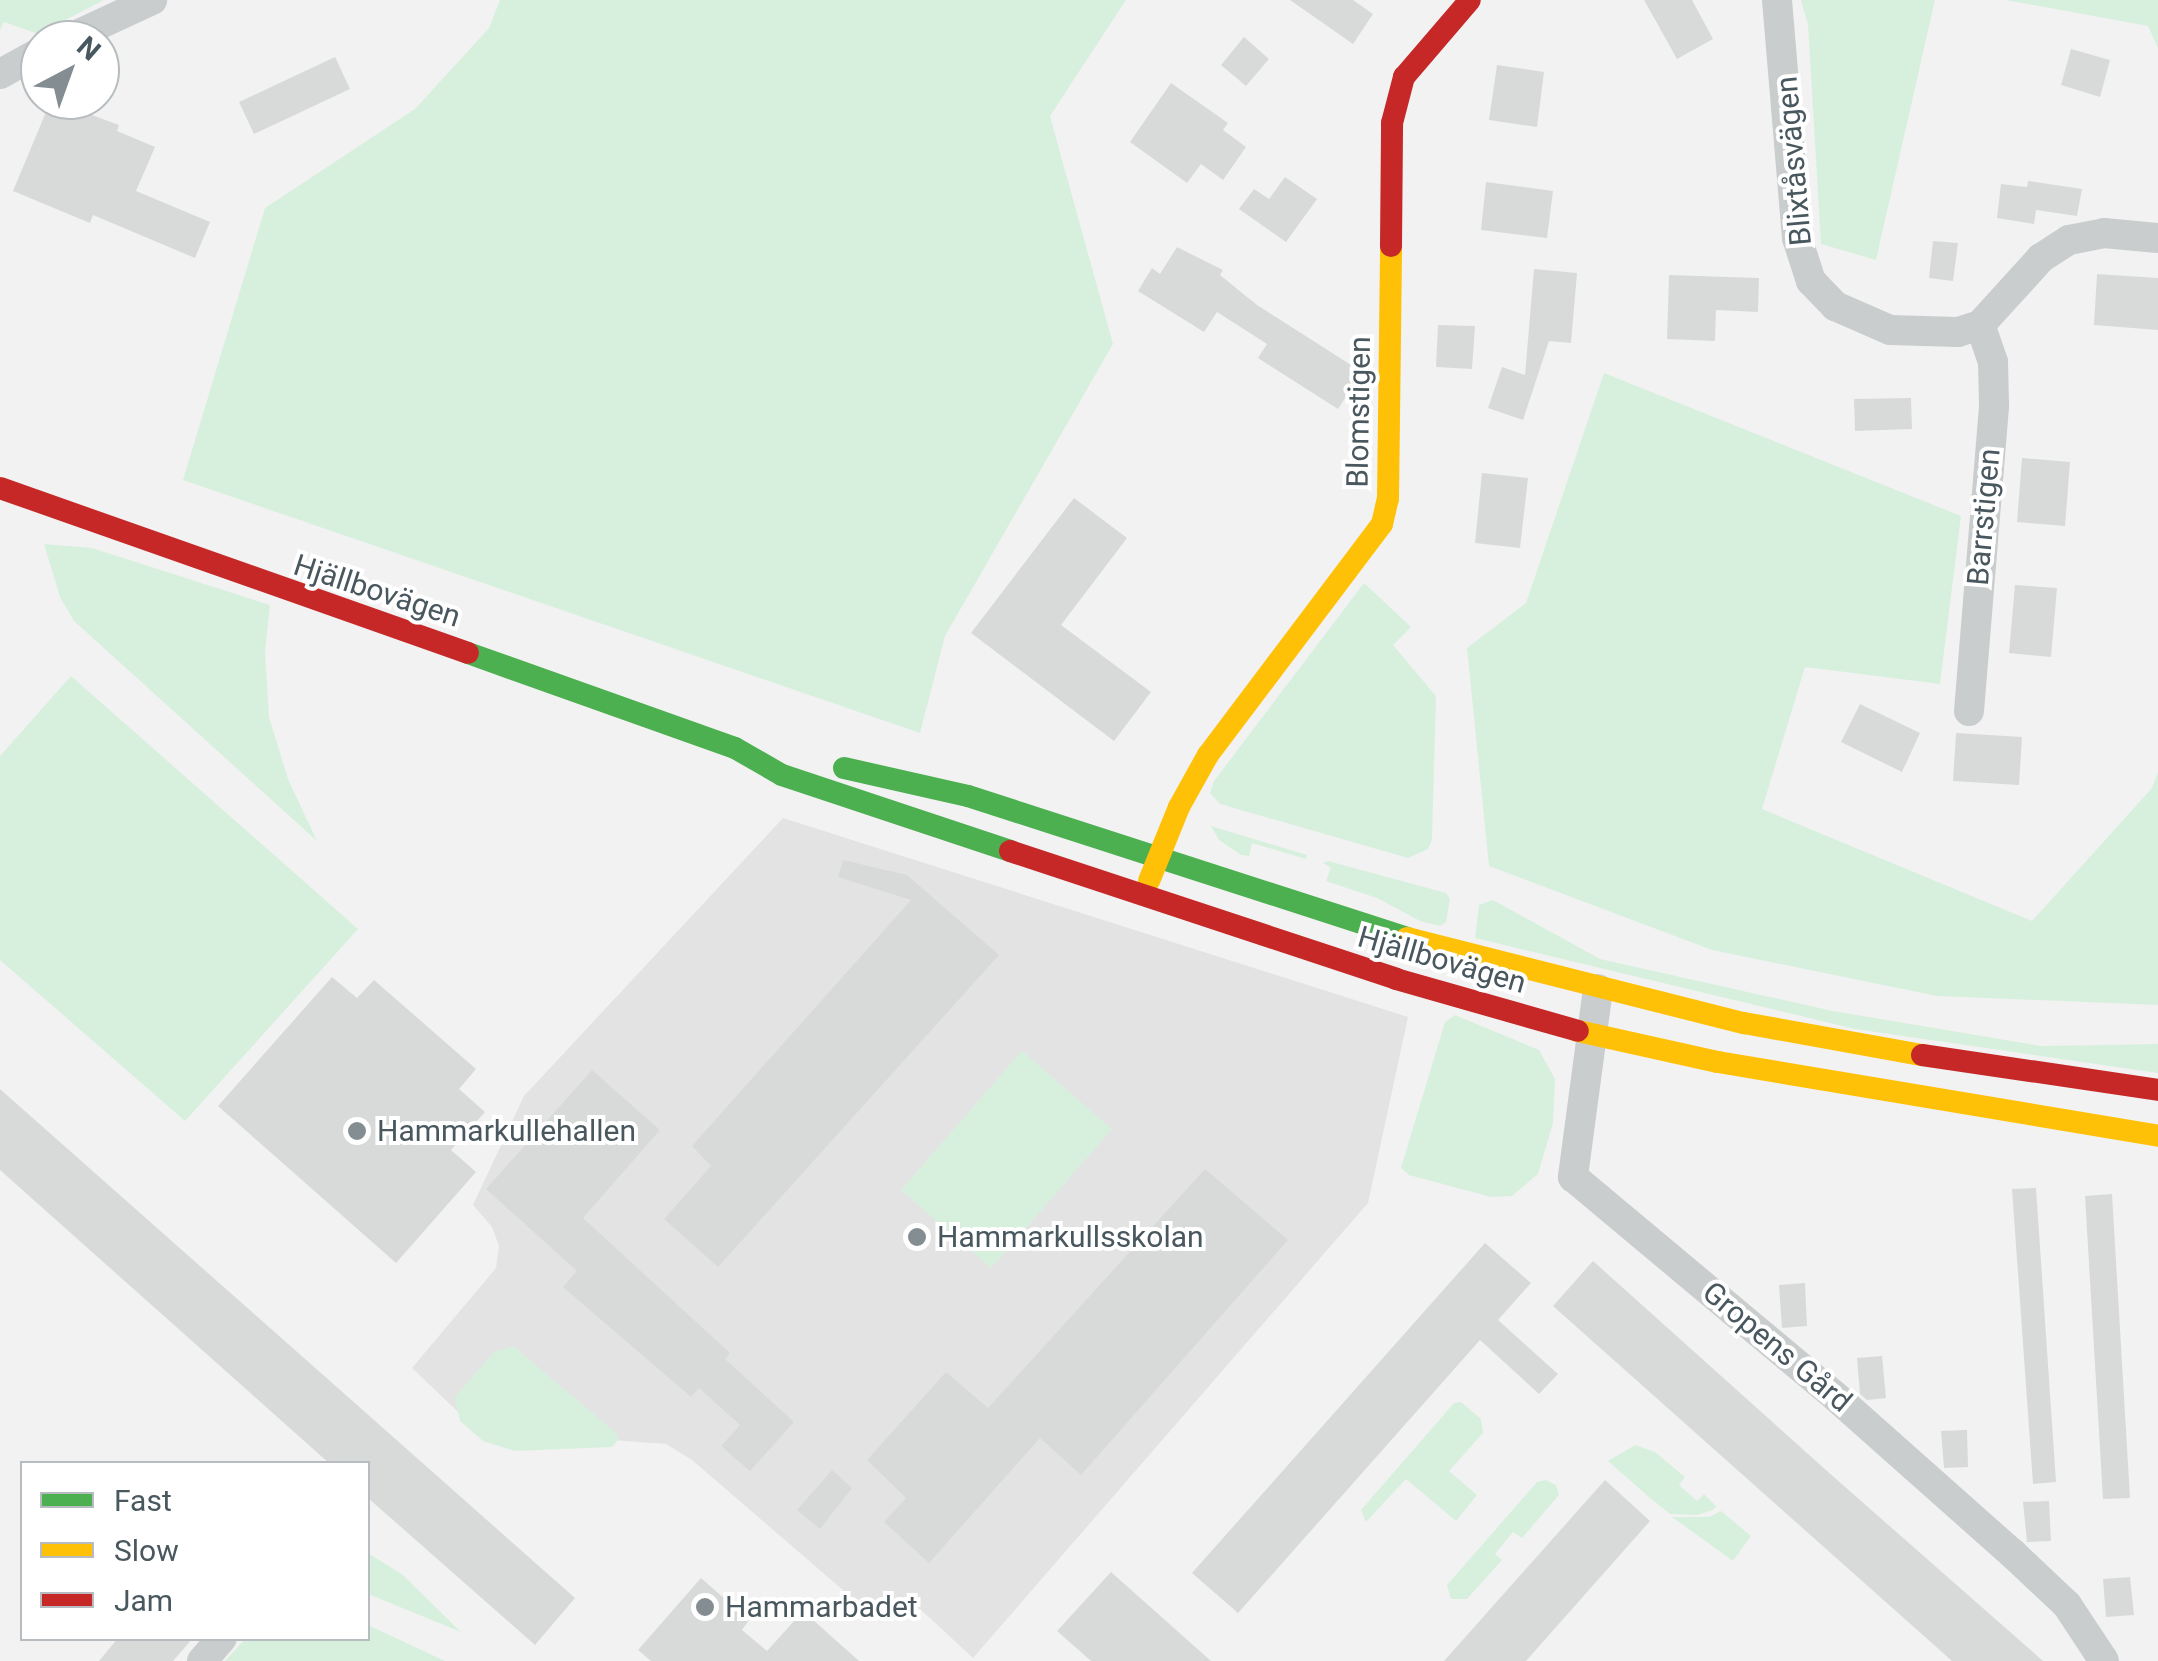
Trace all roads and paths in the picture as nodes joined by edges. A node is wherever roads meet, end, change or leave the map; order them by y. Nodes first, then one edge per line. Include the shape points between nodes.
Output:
1 (152, 0) edge
2 (1470, 0) edge
3 (1777, 0) edge
4 (109, 20) edge
5 (2158, 238) edge
6 (1980, 326) junction
7 (0, 488) edge
8 (1968, 711) dead end
9 (736, 748) junction
10 (1158, 855) junction
11 (1144, 898) junction
12 (1598, 988) junction
13 (1588, 1034) junction
14 (2158, 1090) edge
15 (2158, 1136) edge
16 (219, 1641) edge
17 (202, 1661) edge
18 (2104, 1661) edge

1 - 4 street
2 - 10 street, Blomstigen via 1404,77 1392,123 1388,499 1382,524 1208,756
3 - 6 street, Blixtåsvägen via 1798,238 1812,281 1835,306 1890,330 1929,334
5 - 6 street via 2104,233 2069,240 2040,258
6 - 8 street, Barrstigen via 1993,362 1994,404
7 - 9 street, Hjällbovägen
9 - 10 street, Hjällbovägen via 968,796
9 - 11 street, Hjällbovägen via 782,775
10 - 11 street, Blomstigen
10 - 12 street, Hjällbovägen via 1420,942
11 - 13 street, Hjällbovägen
12 - 13 street, Gropens Gård
12 - 14 street, Hjällbovägen via 1798,1034
13 - 15 street, Hjällbovägen via 1818,1081
13 - 18 street, Gropens Gård via 1573,1177 2012,1553 2067,1605
16 - 17 street

